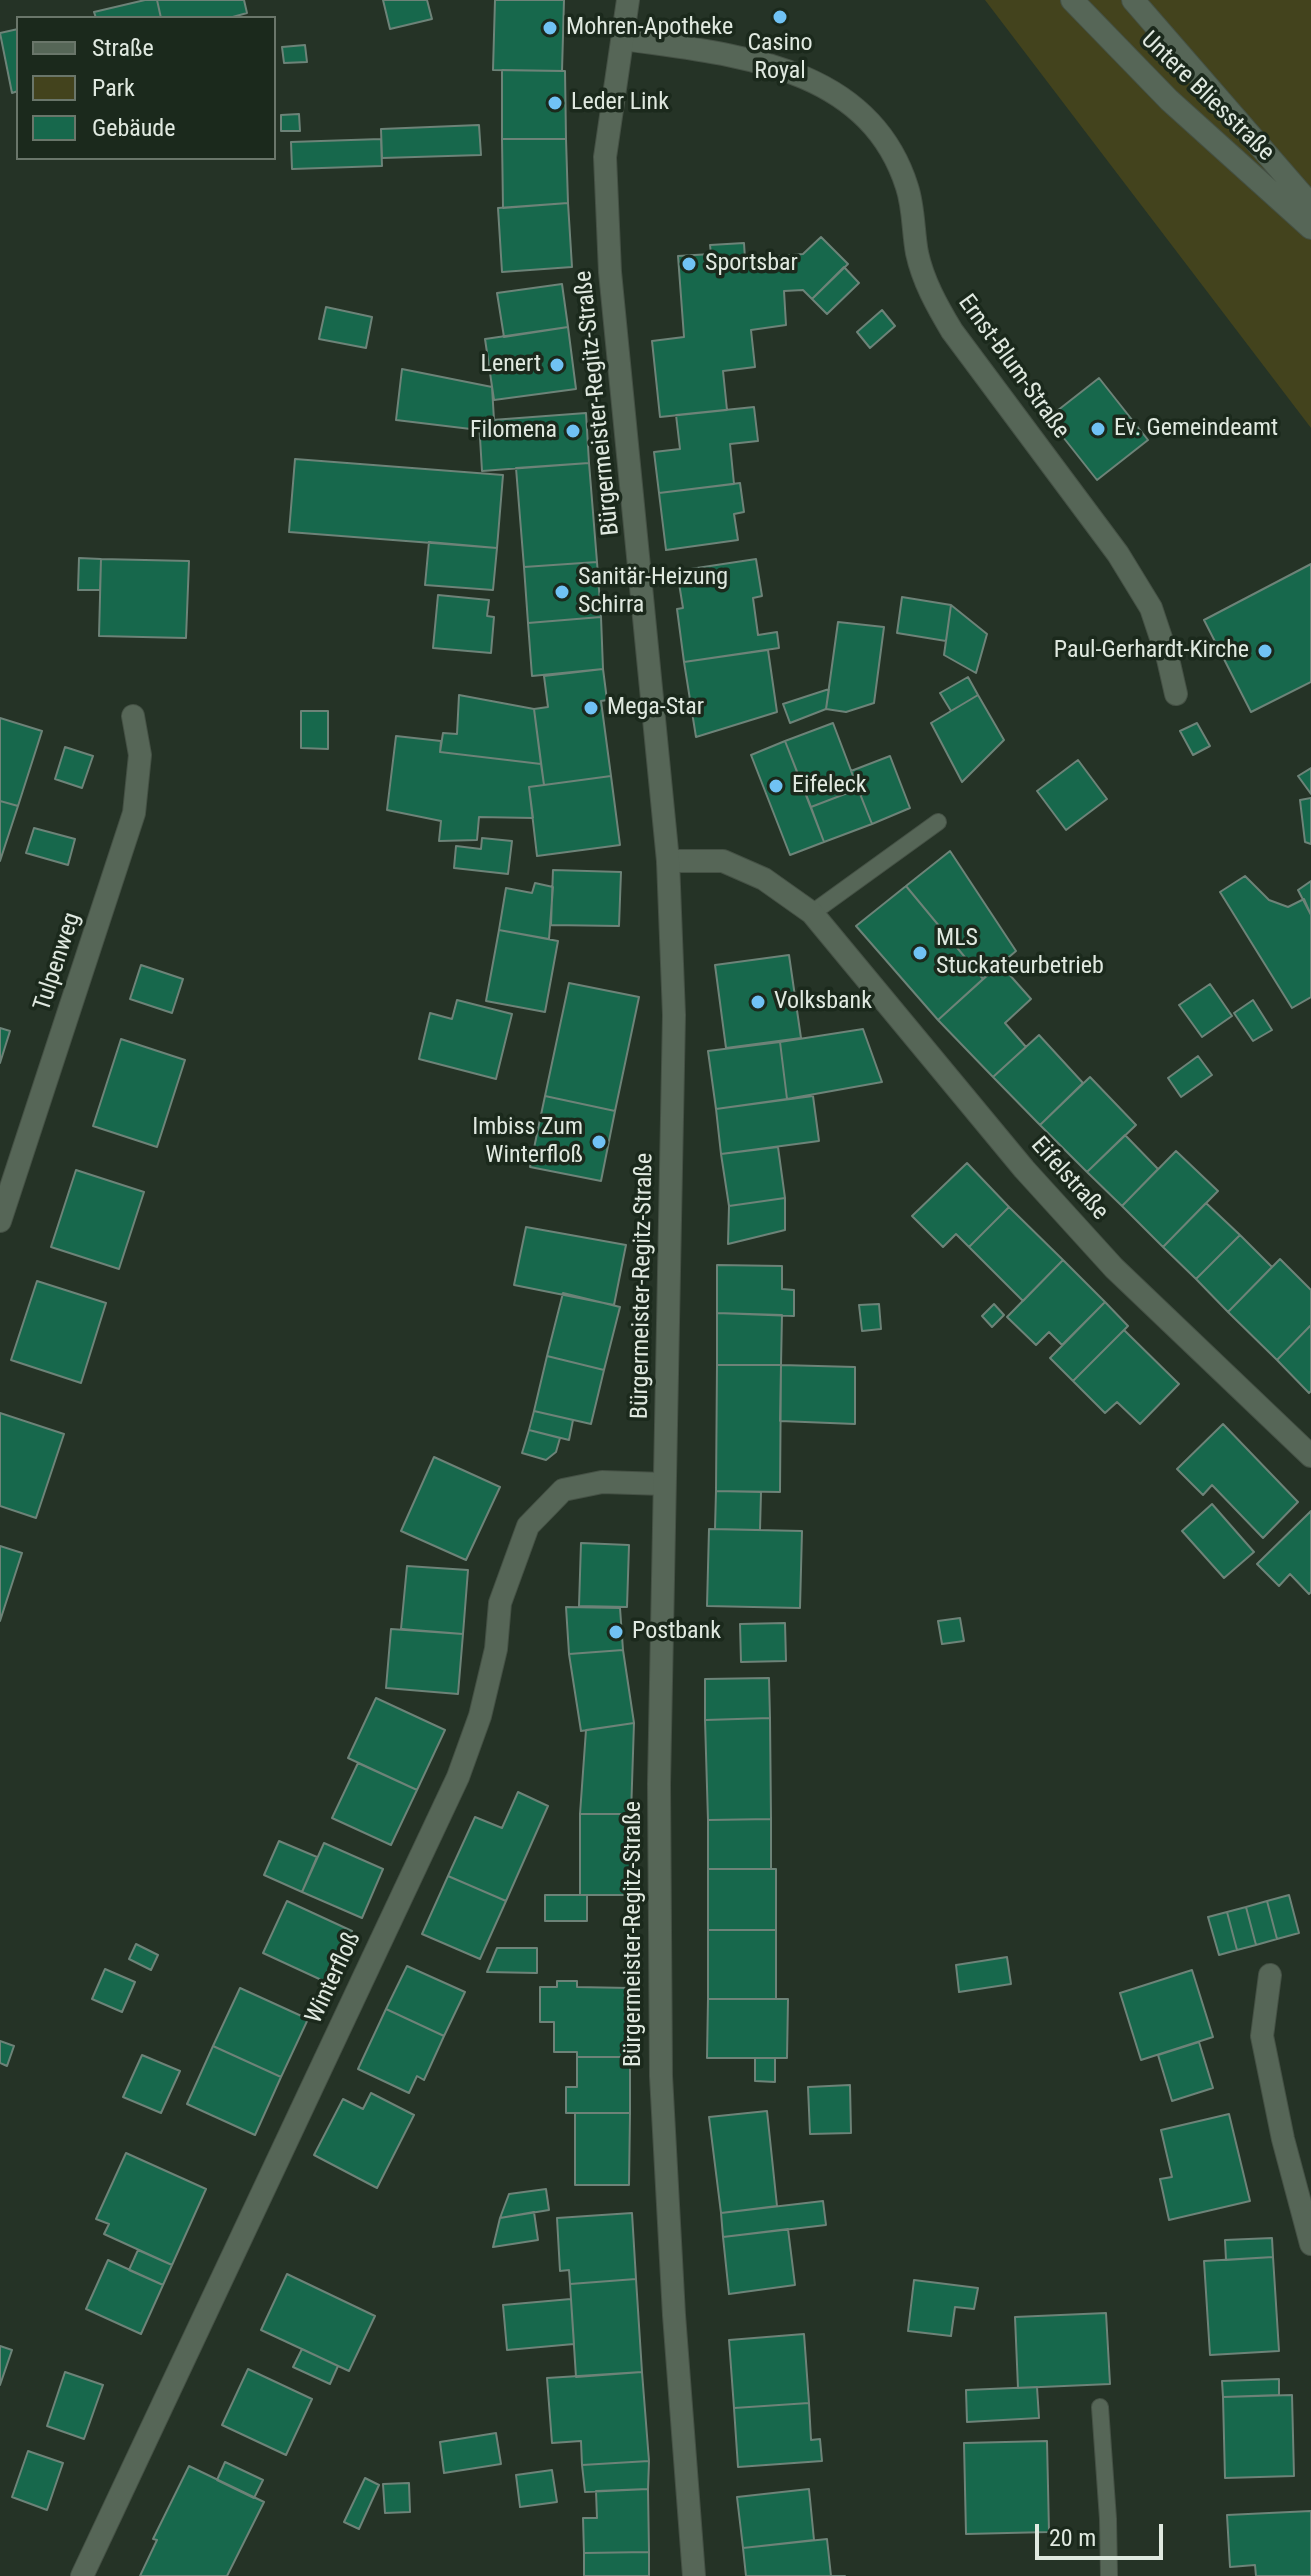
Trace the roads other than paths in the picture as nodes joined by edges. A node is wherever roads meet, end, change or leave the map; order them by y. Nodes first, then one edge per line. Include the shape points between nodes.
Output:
1 (628, 0) edge
2 (1072, 0) edge
3 (1133, 0) edge
4 (624, 39) junction
5 (1311, 205) edge
6 (1311, 228) edge
7 (1176, 694) dead end
8 (133, 716) dead end
9 (938, 822) dead end
10 (668, 861) junction
11 (812, 913) junction
12 (0, 1221) edge
13 (1311, 1456) edge
14 (664, 1484) junction
15 (1270, 1975) dead end
16 (1311, 2244) edge
17 (1100, 2407) dead end
18 (82, 2576) edge
19 (694, 2576) edge
20 (1109, 2576) edge

1 - 4 street, Bürgermeister-Regitz-Straße
2 - 6 street, Untere Bliesstraße via 1169,100
3 - 5 street, Untere Bliesstraße
4 - 7 street, Ernst-Blum-Straße via 739,56 797,73 845,99 884,138 908,187 918,254 935,301 1118,554 1151,608
4 - 10 street, Bürgermeister-Regitz-Straße via 605,157 610,272
8 - 12 street, Tulpenweg via 140,755 134,813
9 - 11 lane
10 - 11 street, Eifelstraße via 723,861 764,879
10 - 14 street, Bürgermeister-Regitz-Straße via 674,1030
11 - 13 street, Eifelstraße via 1024,1169 1114,1268
14 - 18 street, Winterfloß via 602,1482 563,1490 528,1526 500,1603 493,1663 458,1777
14 - 19 street, Bürgermeister-Regitz-Straße via 661,2076
15 - 16 street via 1262,2036
17 - 20 lane

